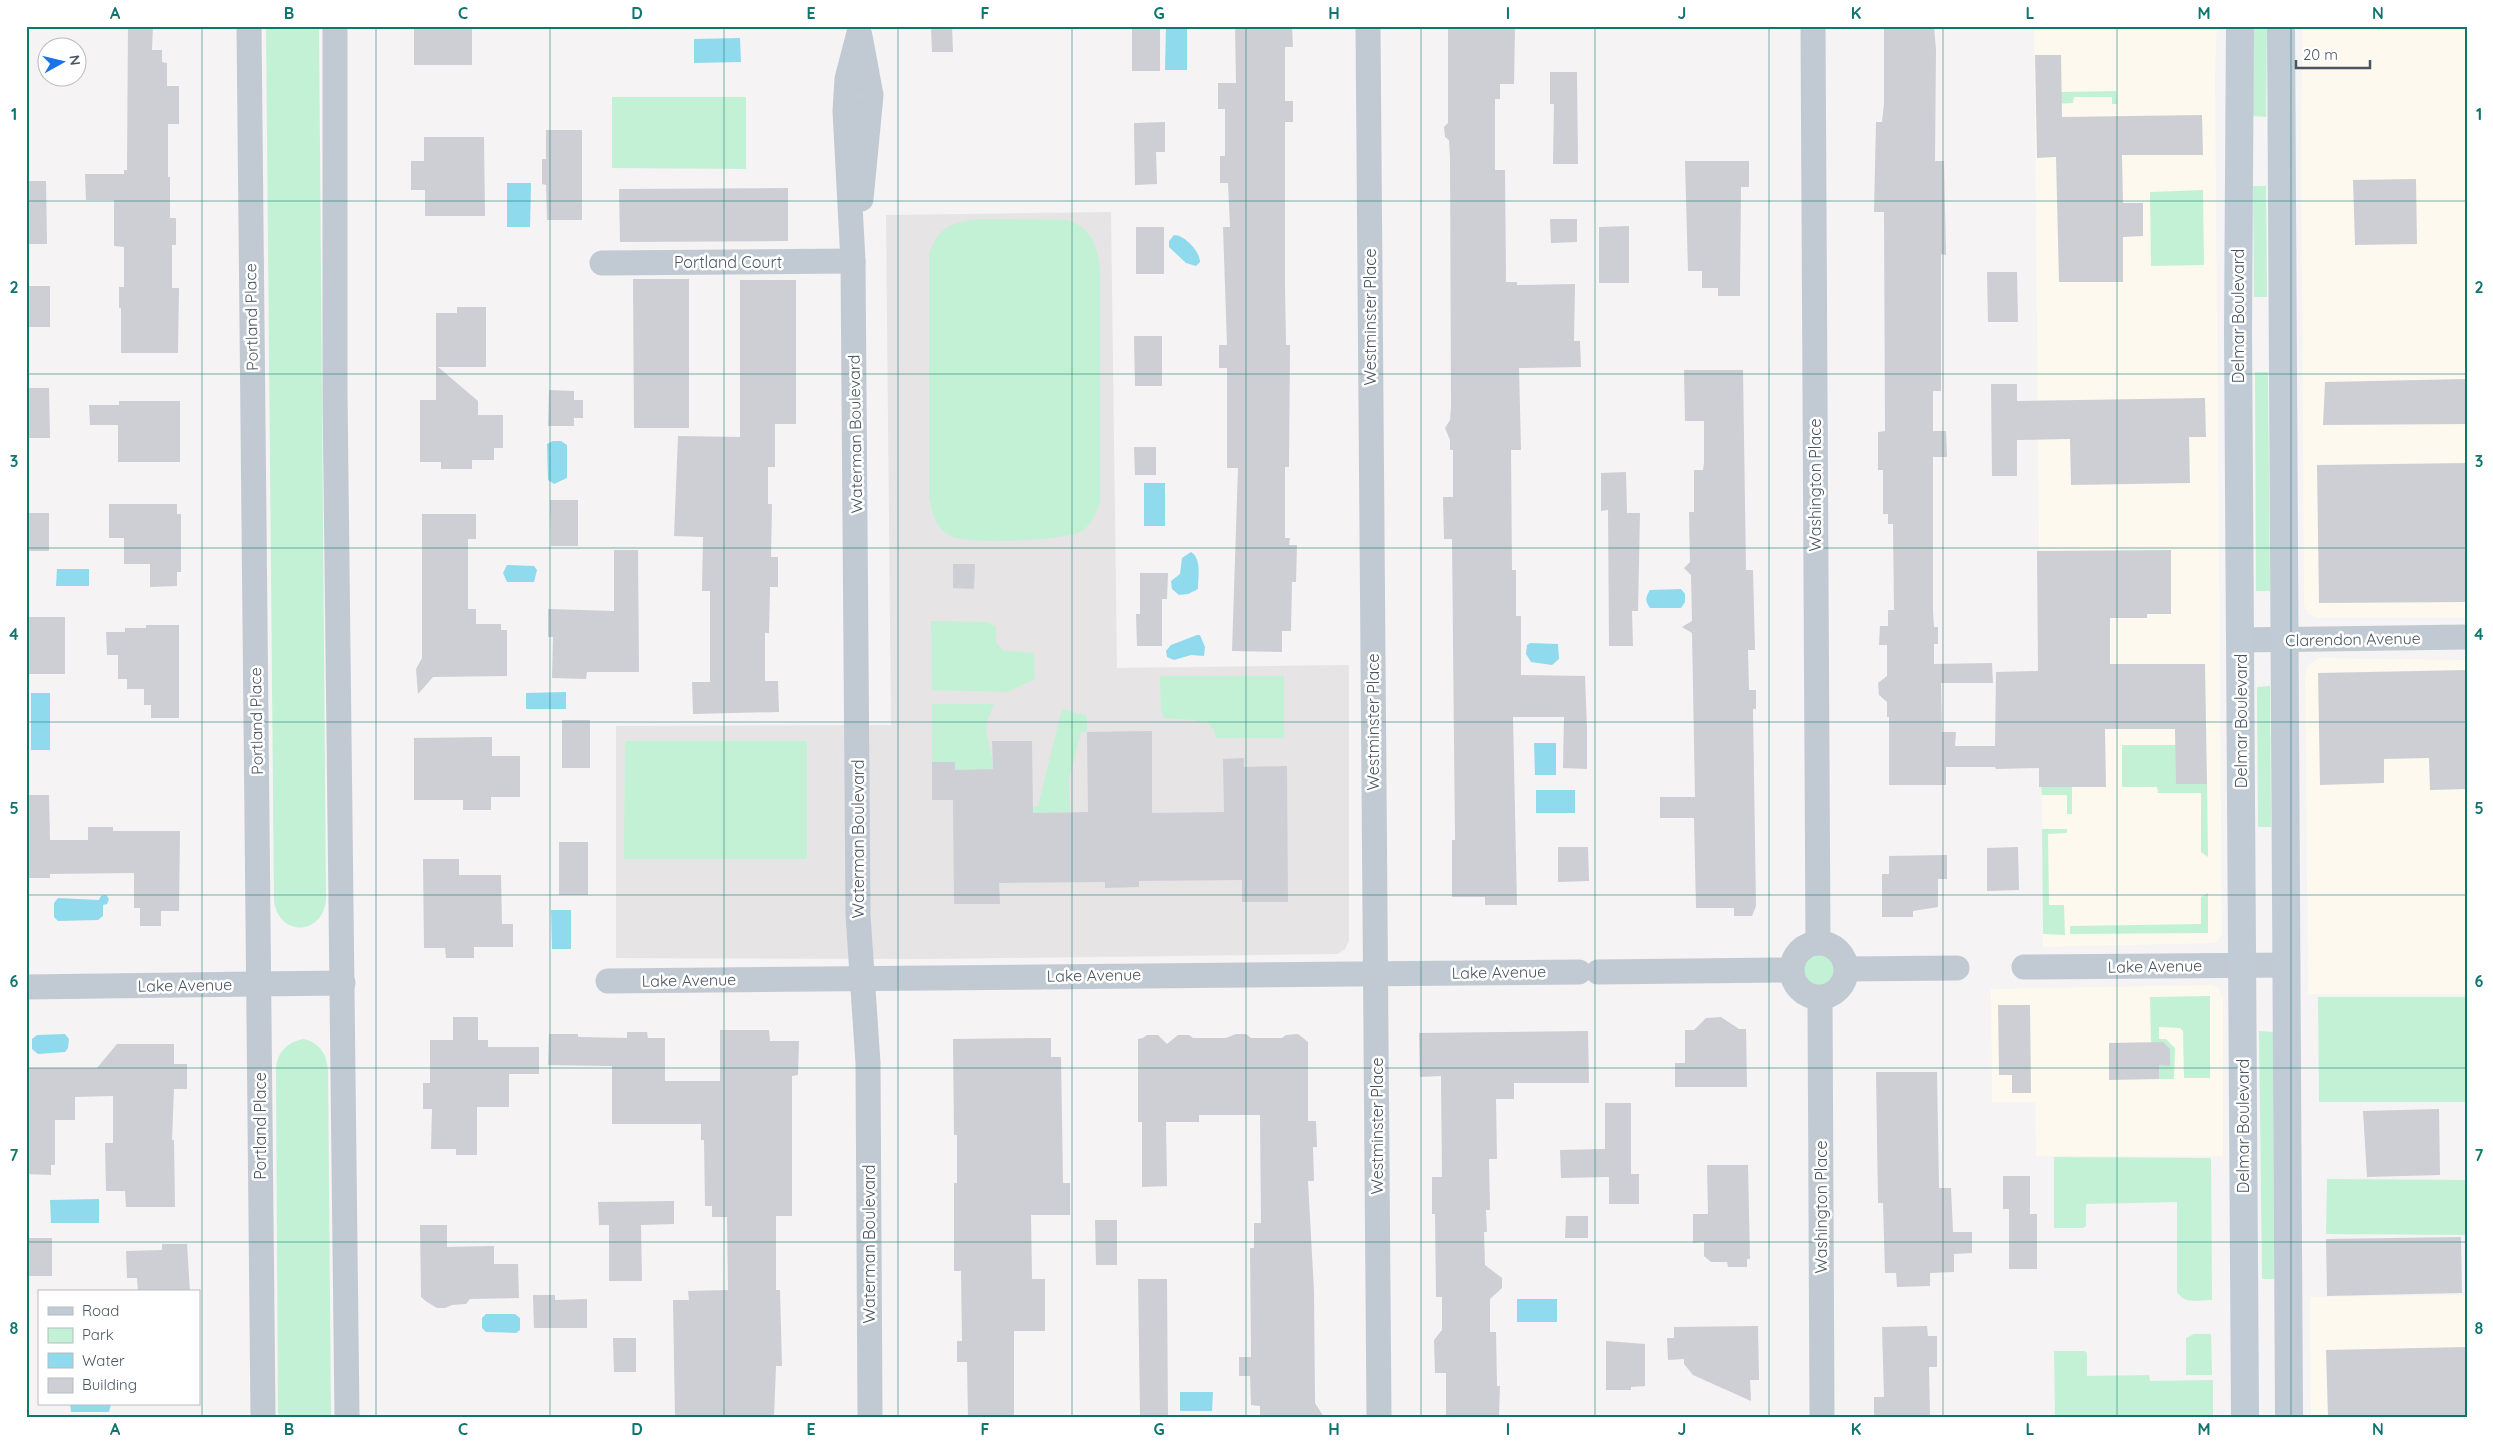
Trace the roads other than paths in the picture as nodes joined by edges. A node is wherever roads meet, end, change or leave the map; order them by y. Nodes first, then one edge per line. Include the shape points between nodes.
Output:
1 (248, 26) edge
2 (335, 26) edge
3 (1368, 26) edge
4 (1813, 26) edge
5 (2240, 26) edge
6 (2280, 26) edge
7 (859, 30) edge
8 (853, 261) junction
9 (602, 263) dead end
10 (2467, 637) edge
11 (2240, 640) junction
12 (2284, 640) junction
13 (1818, 943) junction
14 (2242, 965) junction
15 (2286, 965) junction
16 (2024, 967) dead end
17 (1957, 968) dead end
18 (1792, 970) junction
19 (1847, 970) junction
20 (1376, 974) junction
21 (862, 978) junction
22 (608, 981) dead end
23 (343, 983) junction
24 (259, 984) junction
25 (26, 987) edge
26 (1820, 998) junction
27 (262, 1417) edge
28 (347, 1417) edge
29 (870, 1417) edge
30 (1379, 1417) edge
31 (1822, 1417) edge
32 (2245, 1417) edge
33 (2289, 1417) edge

1 - 24 street, Portland Place
2 - 23 street via 335,394
3 - 20 street, Westminster Place
4 - 13 street, Washington Place
5 - 11 main road, Delmar Boulevard
6 - 12 main road
7 - 8 street, Waterman Boulevard via 846,95
8 - 9 street, Portland Court
8 - 21 street, Waterman Boulevard via 858,915
10 - 12 street, Clarendon Avenue
11 - 12 street, Clarendon Avenue
11 - 14 main road, Delmar Boulevard
12 - 15 main road
13 - 18 street via 1810,944 1797,954
13 - 19 street via 1841,953
14 - 15 street, Lake Avenue
14 - 16 street, Lake Avenue
14 - 32 main road, Delmar Boulevard
15 - 33 main road
17 - 19 street
18 - 20 street, Lake Avenue
18 - 26 street via 1793,979 1803,993
19 - 26 street via 1842,986
20 - 21 street, Lake Avenue
20 - 30 street, Westminster Place
21 - 22 street, Lake Avenue
21 - 29 street, Waterman Boulevard via 868,1063
23 - 24 street, Lake Avenue
23 - 28 street
24 - 25 street, Lake Avenue
24 - 27 street, Portland Place
26 - 31 street, Washington Place

